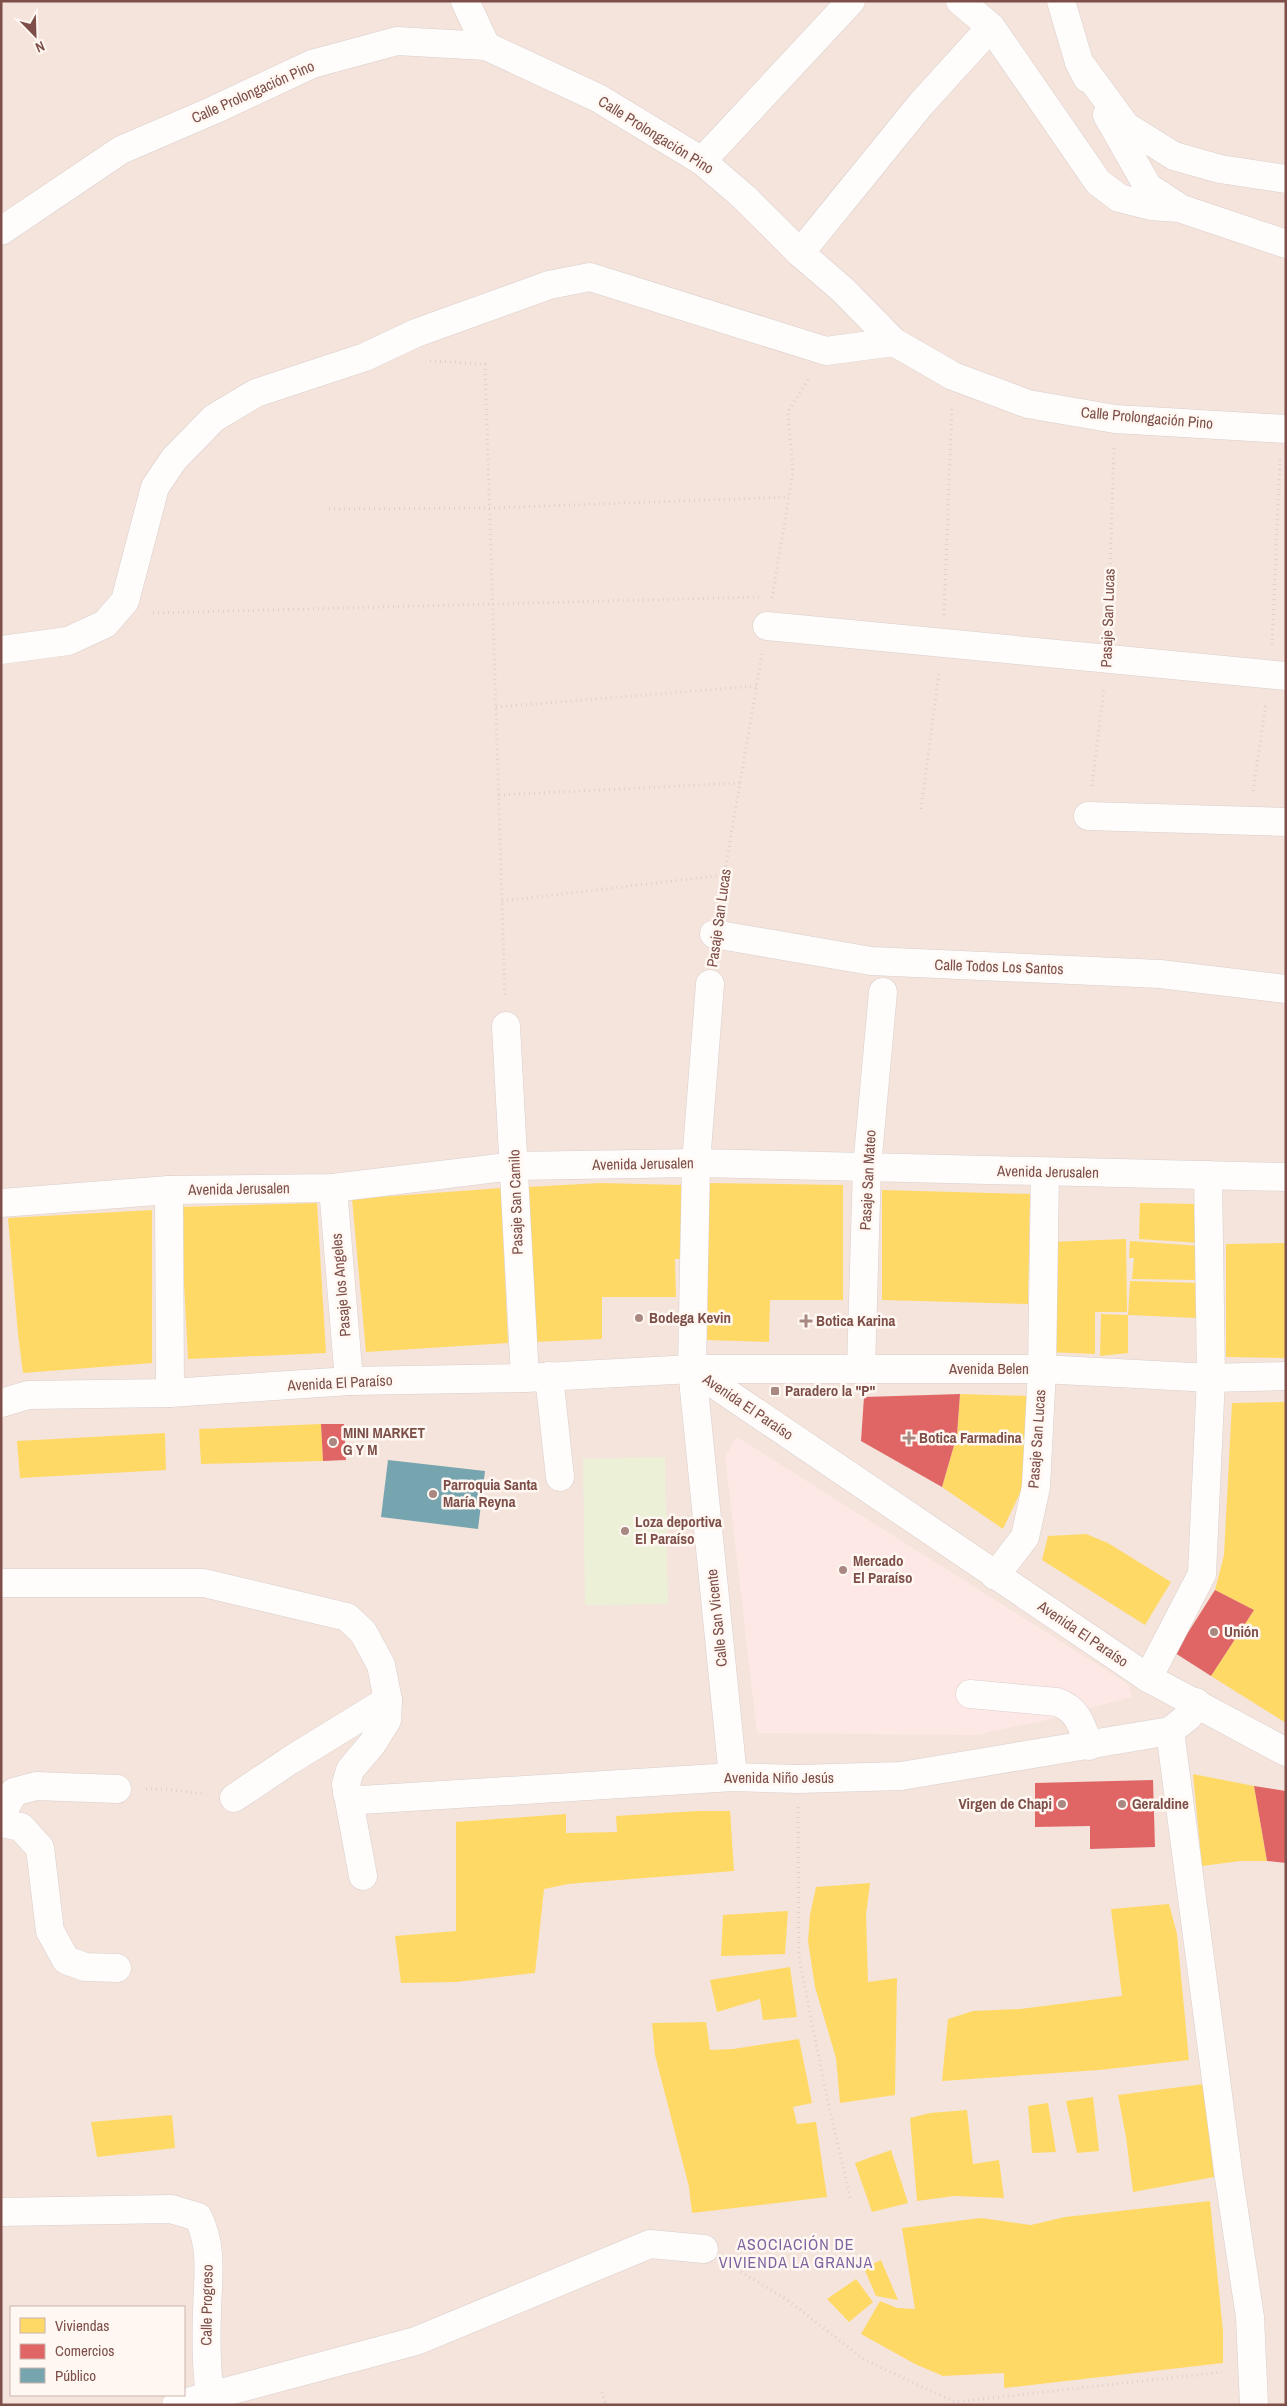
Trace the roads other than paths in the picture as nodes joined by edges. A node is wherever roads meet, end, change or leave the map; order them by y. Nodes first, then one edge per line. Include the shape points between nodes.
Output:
1 (465, 1) edge
2 (852, 1) edge
3 (960, 1) edge
4 (1061, 1) edge
5 (991, 27) junction
6 (486, 46) junction
7 (1079, 62) junction
8 (702, 161) junction
9 (1286, 179) edge
10 (1179, 208) junction
11 (1, 231) edge
12 (1286, 244) edge
13 (800, 253) junction
14 (894, 342) junction
15 (1284, 429) edge
16 (767, 626) road end
17 (1, 650) edge
18 (1278, 676) edge
19 (1088, 816) road end
20 (1286, 822) edge
21 (714, 934) road end
22 (710, 984) dead end
23 (1286, 989) edge
24 (883, 992) dead end
25 (506, 1026) road end
26 (696, 1163) junction
27 (514, 1166) junction
28 (867, 1166) junction
29 (1045, 1172) junction
30 (1208, 1175) junction
31 (1286, 1177) edge
32 (333, 1188) junction
33 (169, 1190) junction
34 (1, 1203) edge
35 (861, 1368) junction
36 (692, 1369) junction
37 (1042, 1369) junction
38 (1286, 1376) edge
39 (537, 1377) junction
40 (1211, 1378) junction
41 (349, 1381) junction
42 (170, 1393) junction
43 (1, 1403) edge
44 (560, 1476) dead end
45 (996, 1576) junction
46 (1, 1583) edge
47 (1148, 1678) junction
48 (970, 1694) dead end
49 (388, 1700) junction
50 (1196, 1702) junction
51 (1170, 1731) junction
52 (1089, 1746) junction
53 (1286, 1752) edge
54 (732, 1777) junction
55 (117, 1789) road end
56 (347, 1793) junction
57 (234, 1798) road end
58 (1, 1814) edge
59 (1, 1823) edge
60 (364, 1876) dead end
61 (117, 1968) dead end
62 (1, 2212) edge
63 (704, 2249) road end
64 (210, 2396) junction
65 (176, 2405) edge
66 (1254, 2405) edge

1 - 6 street
2 - 8 street
3 - 5 street
4 - 7 street
5 - 10 street via 1098,182 1119,198 1151,206
5 - 13 street via 921,104
6 - 8 street, Calle Prolongación Pino via 598,98
6 - 11 street, Calle Prolongación Pino via 397,41 312,64 121,150
7 - 9 street via 1126,126 1174,156 1220,169
7 - 10 street via 1148,187
8 - 13 street, Calle Prolongación Pino
10 - 12 street
13 - 14 street, Calle Prolongación Pino via 843,290
14 - 15 street, Calle Prolongación Pino via 953,376 1028,404 1114,419
14 - 17 street via 826,351 590,277 549,285 416,333 365,357 256,393 214,418 174,459 155,487 125,601 105,624 68,641
16 - 18 street
19 - 20 street
21 - 23 street, Calle Todos Los Santos via 871,962 1160,974
22 - 26 street, Pasaje San Lucas
24 - 28 street, Pasaje San Mateo
25 - 27 street, Pasaje San Camilo
26 - 27 street, Avenida Jerusalen
26 - 28 street, Avenida Jerusalen
26 - 36 street, Pasaje San Lucas
27 - 32 street, Avenida Jerusalen
27 - 39 street, Pasaje San Camilo
28 - 29 street, Avenida Jerusalen
28 - 35 street, Pasaje San Mateo
29 - 30 street, Avenida Jerusalen
29 - 37 street, Pasaje San Lucas
30 - 31 street, Avenida Jerusalen
30 - 40 street
32 - 33 street, Avenida Jerusalen
32 - 41 street, Pasaje los Angeles
33 - 34 street, Avenida Jerusalen
33 - 42 street
35 - 36 street, Avenida Belen
35 - 37 street, Avenida Belen
36 - 39 street, Avenida El Paraíso
36 - 45 street, Avenida El Paraíso
36 - 54 street, Calle San Vicente
37 - 40 street, Avenida Belen
37 - 45 street, Pasaje San Lucas via 1036,1487 1025,1537
38 - 40 street, Avenida Belen
39 - 41 street, Avenida El Paraíso
39 - 44 street, Pasaje San Camilo
40 - 47 street via 1202,1574
41 - 42 street, Avenida El Paraíso
42 - 43 street, Avenida El Paraíso via 28,1395
45 - 47 street, Avenida El Paraíso
46 - 49 street via 204,1582 346,1617 362,1632 381,1665
47 - 50 street, Avenida El Paraíso
48 - 52 street via 1066,1705 1077,1715
49 - 56 street via 387,1720 350,1770
49 - 57 street
50 - 51 street, Avenida Niño Jesús via 1189,1716
50 - 53 street, Avenida El Paraíso
51 - 52 street, Avenida Niño Jesús
51 - 66 street via 1228,2178 1250,2317
52 - 54 street, Avenida Niño Jesús via 901,1776
54 - 56 street, Avenida Niño Jesús via 361,1800
55 - 58 street via 36,1786 14,1792
56 - 60 street
59 - 61 street via 21,1827 40,1848 50,1931 66,1960 85,1966
62 - 64 street, Calle Progreso via 171,2209 198,2216 209,2248 206,2366
63 - 64 street via 650,2244 416,2341
64 - 65 street

